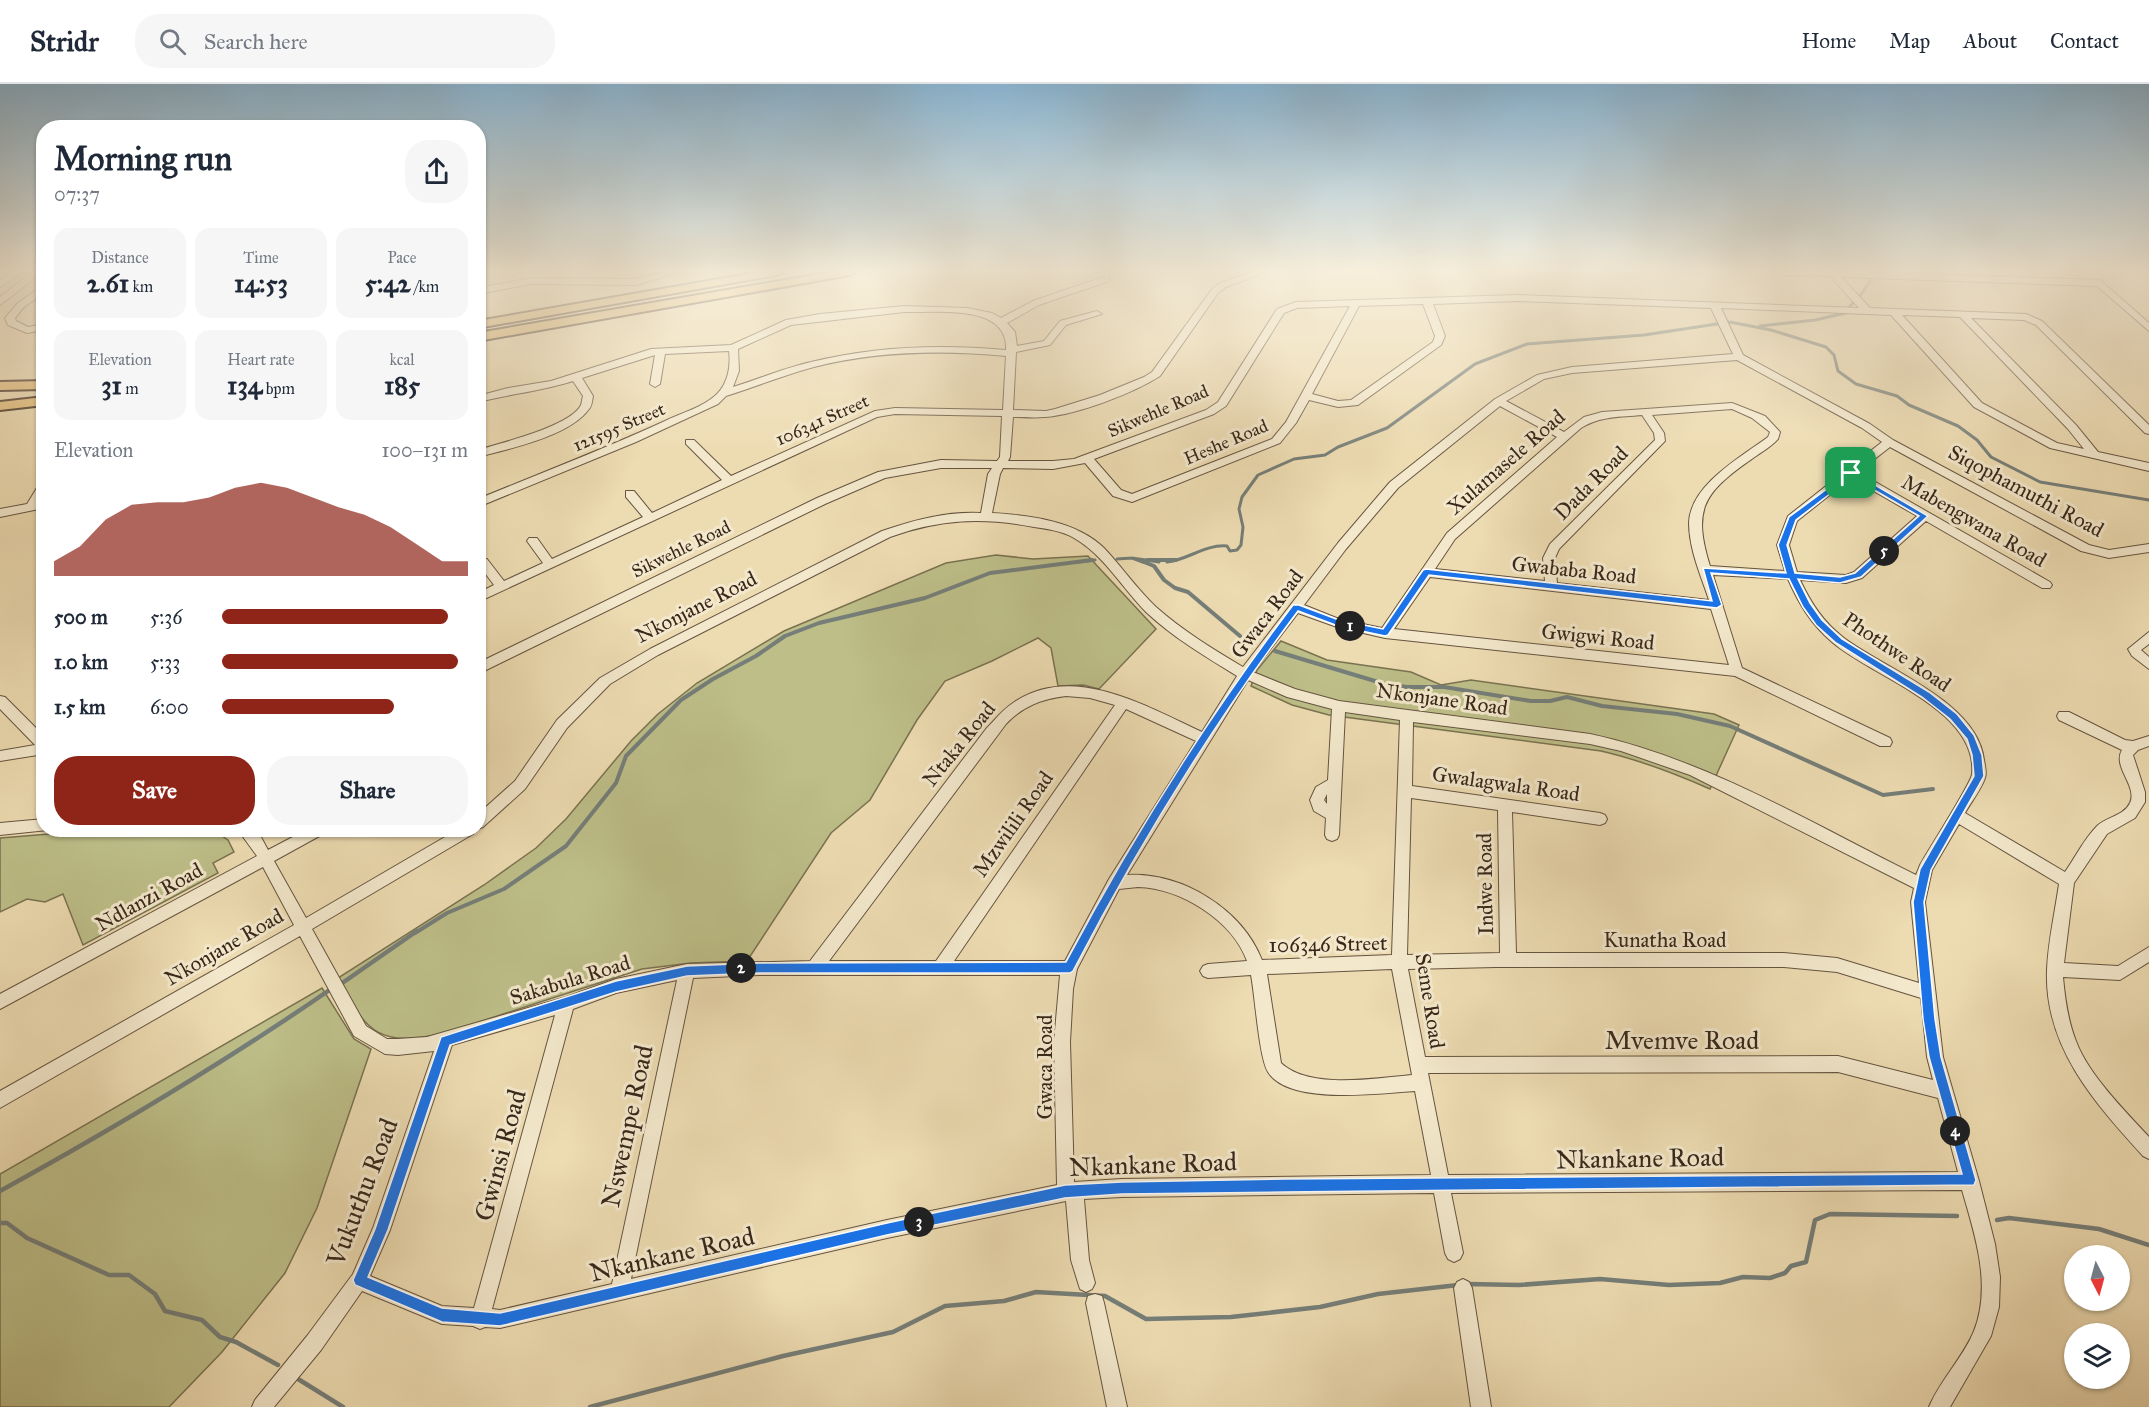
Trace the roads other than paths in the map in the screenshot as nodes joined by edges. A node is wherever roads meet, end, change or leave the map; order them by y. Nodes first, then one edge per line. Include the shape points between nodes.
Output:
1 (764, 334) edge
2 (1010, 334) edge
3 (1054, 334) edge
4 (1184, 334) edge
5 (1264, 334) edge
6 (1339, 334) edge
7 (1439, 334) edge
8 (1729, 334) edge
9 (1914, 334) edge
10 (1981, 334) edge
11 (2050, 334) edge
12 (733, 348) junction
13 (660, 352) junction
14 (1012, 352) junction
15 (1739, 357) junction
16 (575, 377) junction
17 (655, 384) dead end
18 (36, 385) edge
19 (0, 386) edge
20 (723, 394) junction
21 (1306, 396) junction
22 (486, 397) edge
23 (1499, 401) junction
24 (36, 402) edge
25 (0, 406) edge
26 (1644, 411) junction
27 (1006, 415) junction
28 (2149, 431) edge
29 (1563, 436) junction
30 (690, 442) dead end
31 (1889, 442) junction
32 (486, 451) edge
33 (2095, 456) junction
34 (1088, 459) junction
35 (1000, 465) junction
36 (2149, 467) edge
37 (1851, 473) junction
38 (729, 481) junction
39 (630, 494) dead end
40 (486, 500) edge
41 (36, 504) edge
42 (0, 513) edge
43 (986, 516) junction
44 (1924, 516) junction
45 (650, 518) junction
46 (533, 541) dead end
47 (2149, 548) edge
48 (550, 564) junction
49 (486, 566) edge
50 (1706, 570) junction
51 (1426, 572) junction
52 (1792, 576) junction
53 (2046, 585) dead end
54 (502, 587) junction
55 (1551, 587) junction
56 (486, 594) edge
57 (1717, 605) junction
58 (1296, 607) junction
59 (1385, 633) junction
60 (2149, 637) edge
61 (2149, 664) edge
62 (486, 665) edge
63 (1737, 671) junction
64 (1245, 674) junction
65 (0, 701) edge
66 (1123, 703) junction
67 (1339, 706) junction
68 (2064, 716) dead end
69 (1407, 717) junction
70 (36, 739) edge
71 (1204, 739) junction
72 (2149, 741) edge
73 (1885, 742) dead end
74 (2133, 746) junction
75 (36, 749) edge
76 (0, 756) edge
77 (1405, 791) junction
78 (1505, 806) junction
79 (486, 816) edge
80 (1957, 816) junction
81 (1600, 819) dead end
82 (36, 826) edge
83 (0, 829) edge
84 (1332, 835) dead end
85 (252, 837) edge
86 (304, 837) edge
87 (456, 837) edge
88 (265, 857) junction
89 (2067, 881) junction
90 (1114, 883) junction
91 (1920, 884) junction
92 (303, 926) junction
93 (2149, 954) edge
94 (1508, 961) junction
95 (1399, 963) junction
96 (815, 967) junction
97 (1258, 967) junction
98 (1070, 968) junction
99 (940, 969) junction
100 (2055, 970) junction
101 (687, 971) junction
102 (1208, 971) dead end
103 (1928, 993) junction
104 (0, 1002) edge
105 (566, 1004) junction
106 (445, 1041) junction
107 (1420, 1073) junction
108 (1943, 1091) junction
109 (0, 1100) edge
110 (2149, 1150) edge
111 (1970, 1180) junction
112 (1441, 1186) junction
113 (1070, 1191) junction
114 (1454, 1254) dead end
115 (359, 1280) junction
116 (1086, 1283) dead end
117 (1463, 1288) dead end
118 (619, 1293) junction
119 (1095, 1303) dead end
120 (480, 1320) junction
121 (262, 1407) edge
122 (1117, 1407) edge
123 (1481, 1407) edge
124 (1939, 1407) edge

1 - 12 street
2 - 14 street
3 - 14 street, 121595 Street via 1047,343
4 - 27 street, 106341 Street via 1152,377 1058,412
5 - 34 street, Sikwehle Road via 1217,408
6 - 21 street, Heshe Road
7 - 21 street via 1438,343 1354,403 1338,404
8 - 15 street
9 - 33 street via 1978,405 2046,443
10 - 33 street
11 - 28 street, Sikwehle Road
12 - 13 street
12 - 20 street via 735,373
13 - 16 street
13 - 17 street
14 - 20 street, 121595 Street via 914,348 876,352 808,366
14 - 27 street
15 - 23 street, Gwaca Road via 1555,373 1524,385
15 - 31 street
16 - 22 street
16 - 32 street via 588,399 579,417 558,428
18 - 19 main road
20 - 40 street, 121595 Street via 671,423
21 - 34 street, Heshe Road via 1276,441 1136,498 1117,493
23 - 29 street
23 - 58 street, Gwaca Road via 1388,492
24 - 25 main road
26 - 29 street, Xulamasele Road via 1591,418
26 - 50 street, Xulamasele Road via 1732,406 1769,424 1775,432 1773,439 1712,485 1700,504 1695,521 1697,543
26 - 55 street, Dada Road via 1660,441 1554,547 1549,558
27 - 35 street via 1005,457
27 - 38 street, 106341 Street via 881,413
29 - 51 street, Xulamasele Road via 1451,536
30 - 38 street
31 - 37 street, Phothwe Road
31 - 47 street, Siqophamuthi Road via 2085,548 2109,554
33 - 36 street
34 - 35 street, Sikwehle Road via 1053,465
35 - 43 street via 994,474
35 - 62 street, Sikwehle Road via 930,466 882,475 852,486
37 - 44 street, Mabengwana Road
37 - 52 street, Phothwe Road via 1792,519 1783,545
38 - 45 street, 106341 Street
39 - 45 street
41 - 42 street
43 - 64 street, Nkonjane Road via 1058,528 1089,542 1169,625
43 - 79 street, Nkonjane Road via 939,518 886,534 625,667 585,698 520,785
44 - 52 street via 1858,575 1840,580
44 - 53 street, Mabengwana Road
45 - 48 street, 106341 Street
46 - 48 street
48 - 54 street, 106341 Street
49 - 54 street
50 - 52 street
50 - 57 street, Xulamasele Road
51 - 55 street, Gwababa Road
51 - 59 street, Xulamasele Road
52 - 80 street, Phothwe Road via 1819,623 1839,641 1926,695 1954,717 1971,737 1979,776
54 - 56 street, 106341 Street
55 - 57 street, Gwababa Road
57 - 63 street, Xulamasele Road
58 - 59 street, Gwigwi Road via 1338,623
58 - 64 street, Gwaca Road
59 - 63 street, Gwigwi Road
60 - 61 street via 2134,649
63 - 73 street, Gwigwi Road
64 - 67 street, Nkonjane Road
64 - 71 street, Gwaca Road
65 - 70 street
66 - 71 street, Ntaka Road
66 - 96 street, Ntaka Road via 1097,693 1069,690 1037,696 1011,711
66 - 99 street, Mzwilili Road
67 - 69 street, Nkonjane Road
67 - 84 street via 1336,782 1321,791 1317,800 1319,807 1334,815
68 - 74 street via 2123,745
69 - 77 street, Seme Road
69 - 91 street, Nkonjane Road via 1590,739 1658,756
71 - 90 street, Gwaca Road
72 - 74 street
74 - 89 street via 2126,760 2138,792 2135,810 2102,830
75 - 76 street
77 - 78 street, Gwalagwala Road
77 - 95 street, Seme Road
78 - 81 street, Gwalagwala Road
78 - 94 street, Indwe Road
80 - 89 street
80 - 91 street, Phothwe Road
82 - 83 street
85 - 88 street, Sakabula Road
86 - 88 street, Ndlanzi Road
87 - 92 street, Nkonjane Road
88 - 92 street, Sakabula Road
88 - 104 street, Ndlanzi Road
89 - 100 street
90 - 97 street, 106346 Street via 1153,880 1182,891 1227,918 1242,935
90 - 98 street, Gwaca Road
91 - 103 street, Phothwe Road via 1918,902
92 - 106 street, Sakabula Road via 360,1031 373,1041 398,1047
92 - 109 street, Nkonjane Road
93 - 100 street via 2120,973
94 - 95 street, Kunatha Road
94 - 103 street, Kunatha Road via 1808,961 1837,965
95 - 97 street, 106346 Street
95 - 107 street, Seme Road
96 - 99 street, Sakabula Road
96 - 101 street, Sakabula Road
97 - 102 street, 106346 Street
97 - 107 street, 106346 Street via 1274,1067 1284,1078 1307,1087
98 - 99 street, Sakabula Road
98 - 113 street, Gwaca Road via 1062,1042
100 - 110 street via 2057,1004 2072,1053 2113,1110
101 - 105 street, Sakabula Road via 616,986
101 - 118 street, Nswempe Road
103 - 108 street, Phothwe Road via 1931,1037
105 - 106 street, Sakabula Road
105 - 120 street, Gwinsi Road
106 - 115 street, Vukuthu Road via 381,1230
107 - 108 street, Mvemve Road via 1838,1064
107 - 112 street, Seme Road
108 - 111 street, Phothwe Road
111 - 112 street, Nkankane Road
111 - 124 street, Phothwe Road via 1986,1244 1990,1307 1982,1336
112 - 113 street, Nkankane Road
112 - 114 street, Seme Road
113 - 116 street, Gwaca Road
113 - 118 street, Nkankane Road via 887,1229
115 - 120 street, Nkankane Road via 442,1315
115 - 121 street, Vukuthu Road
117 - 123 street
118 - 120 street, Nkankane Road via 500,1320
119 - 122 street

